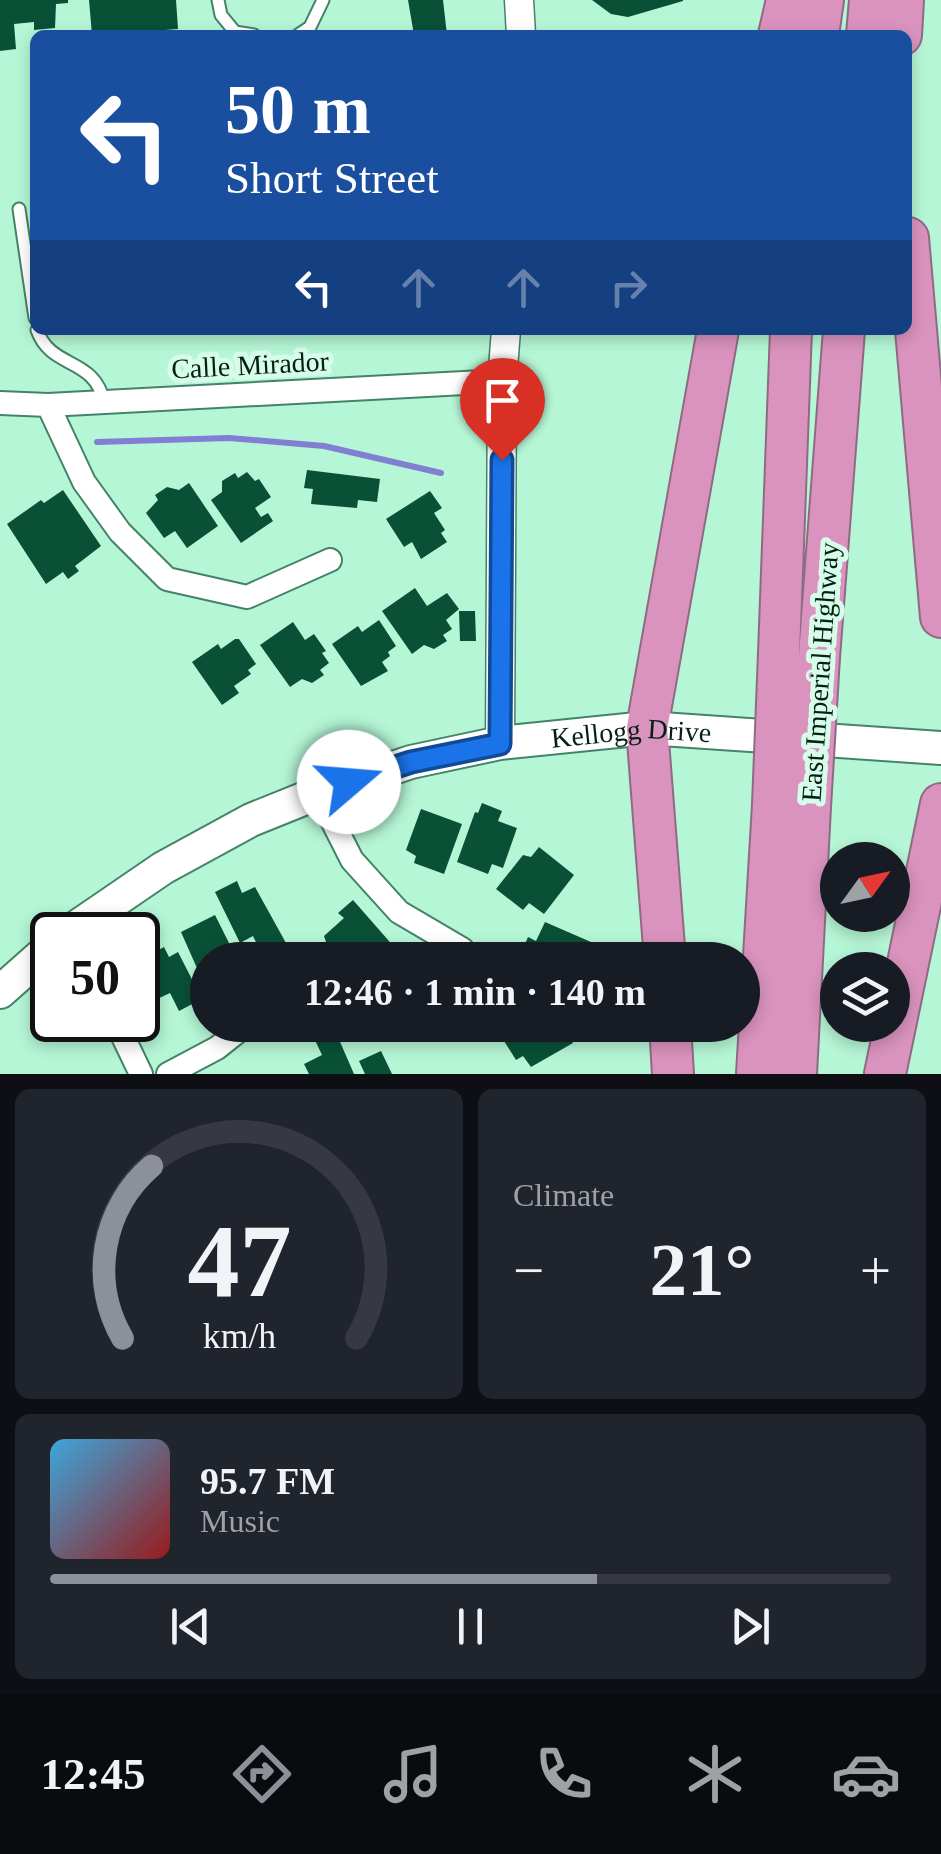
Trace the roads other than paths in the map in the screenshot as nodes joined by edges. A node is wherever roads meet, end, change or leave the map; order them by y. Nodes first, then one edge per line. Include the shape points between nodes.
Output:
1 (218, 0) edge
2 (323, 0) edge
3 (520, 0) edge
4 (787, 0) edge
5 (823, 0) edge
6 (870, 0) edge
7 (903, 0) edge
8 (232, 30) edge
9 (306, 30) edge
10 (520, 30) edge
11 (780, 30) edge
12 (819, 30) edge
13 (867, 30) edge
14 (901, 30) edge
15 (19, 209) dead end
16 (30, 284) edge
17 (912, 284) edge
18 (39, 335) edge
19 (506, 335) edge
20 (717, 335) edge
21 (791, 335) edge
22 (844, 335) edge
23 (502, 382) junction
24 (104, 402) junction
25 (0, 403) edge
26 (48, 405) junction
27 (330, 560) dead end
28 (941, 617) edge
29 (647, 728) junction
30 (500, 744) junction
31 (941, 748) edge
32 (318, 792) junction
33 (941, 804) edge
34 (792, 806) junction
35 (100, 912) edge
36 (452, 942) edge
37 (664, 942) edge
38 (30, 967) edge
39 (0, 992) edge
40 (126, 1042) edge
41 (225, 1042) edge
42 (671, 1042) edge
43 (141, 1074) edge
44 (168, 1074) edge
45 (674, 1074) edge
46 (757, 1074) edge
47 (796, 1074) edge
48 (885, 1074) edge

1 - 8 lane
2 - 9 lane
3 - 10 street
4 - 11 highway
5 - 12 highway
6 - 13 highway
7 - 14 highway
15 - 16 lane
17 - 28 highway
18 - 24 lane via 56,358 92,375
19 - 23 street
20 - 29 highway
21 - 34 highway, East Imperial Highway, bridge via 779,653
22 - 34 highway, East Imperial Highway, bridge via 820,657
23 - 24 street, Calle Mirador
23 - 30 street
24 - 26 street, Calle Mirador
25 - 26 street, Calle Mirador
26 - 27 street via 84,482 120,532 167,579 247,597
29 - 30 main road, Kellogg Drive
29 - 31 main road, Kellogg Drive
29 - 37 highway
30 - 32 main road, Kellogg Drive via 411,762
32 - 35 main road, Kellogg Drive via 162,868
32 - 36 street via 352,860 399,912
33 - 48 highway
34 - 46 highway, East Imperial Highway
34 - 47 highway, East Imperial Highway
38 - 39 main road, Kellogg Drive
40 - 43 street
41 - 44 street
42 - 45 highway

